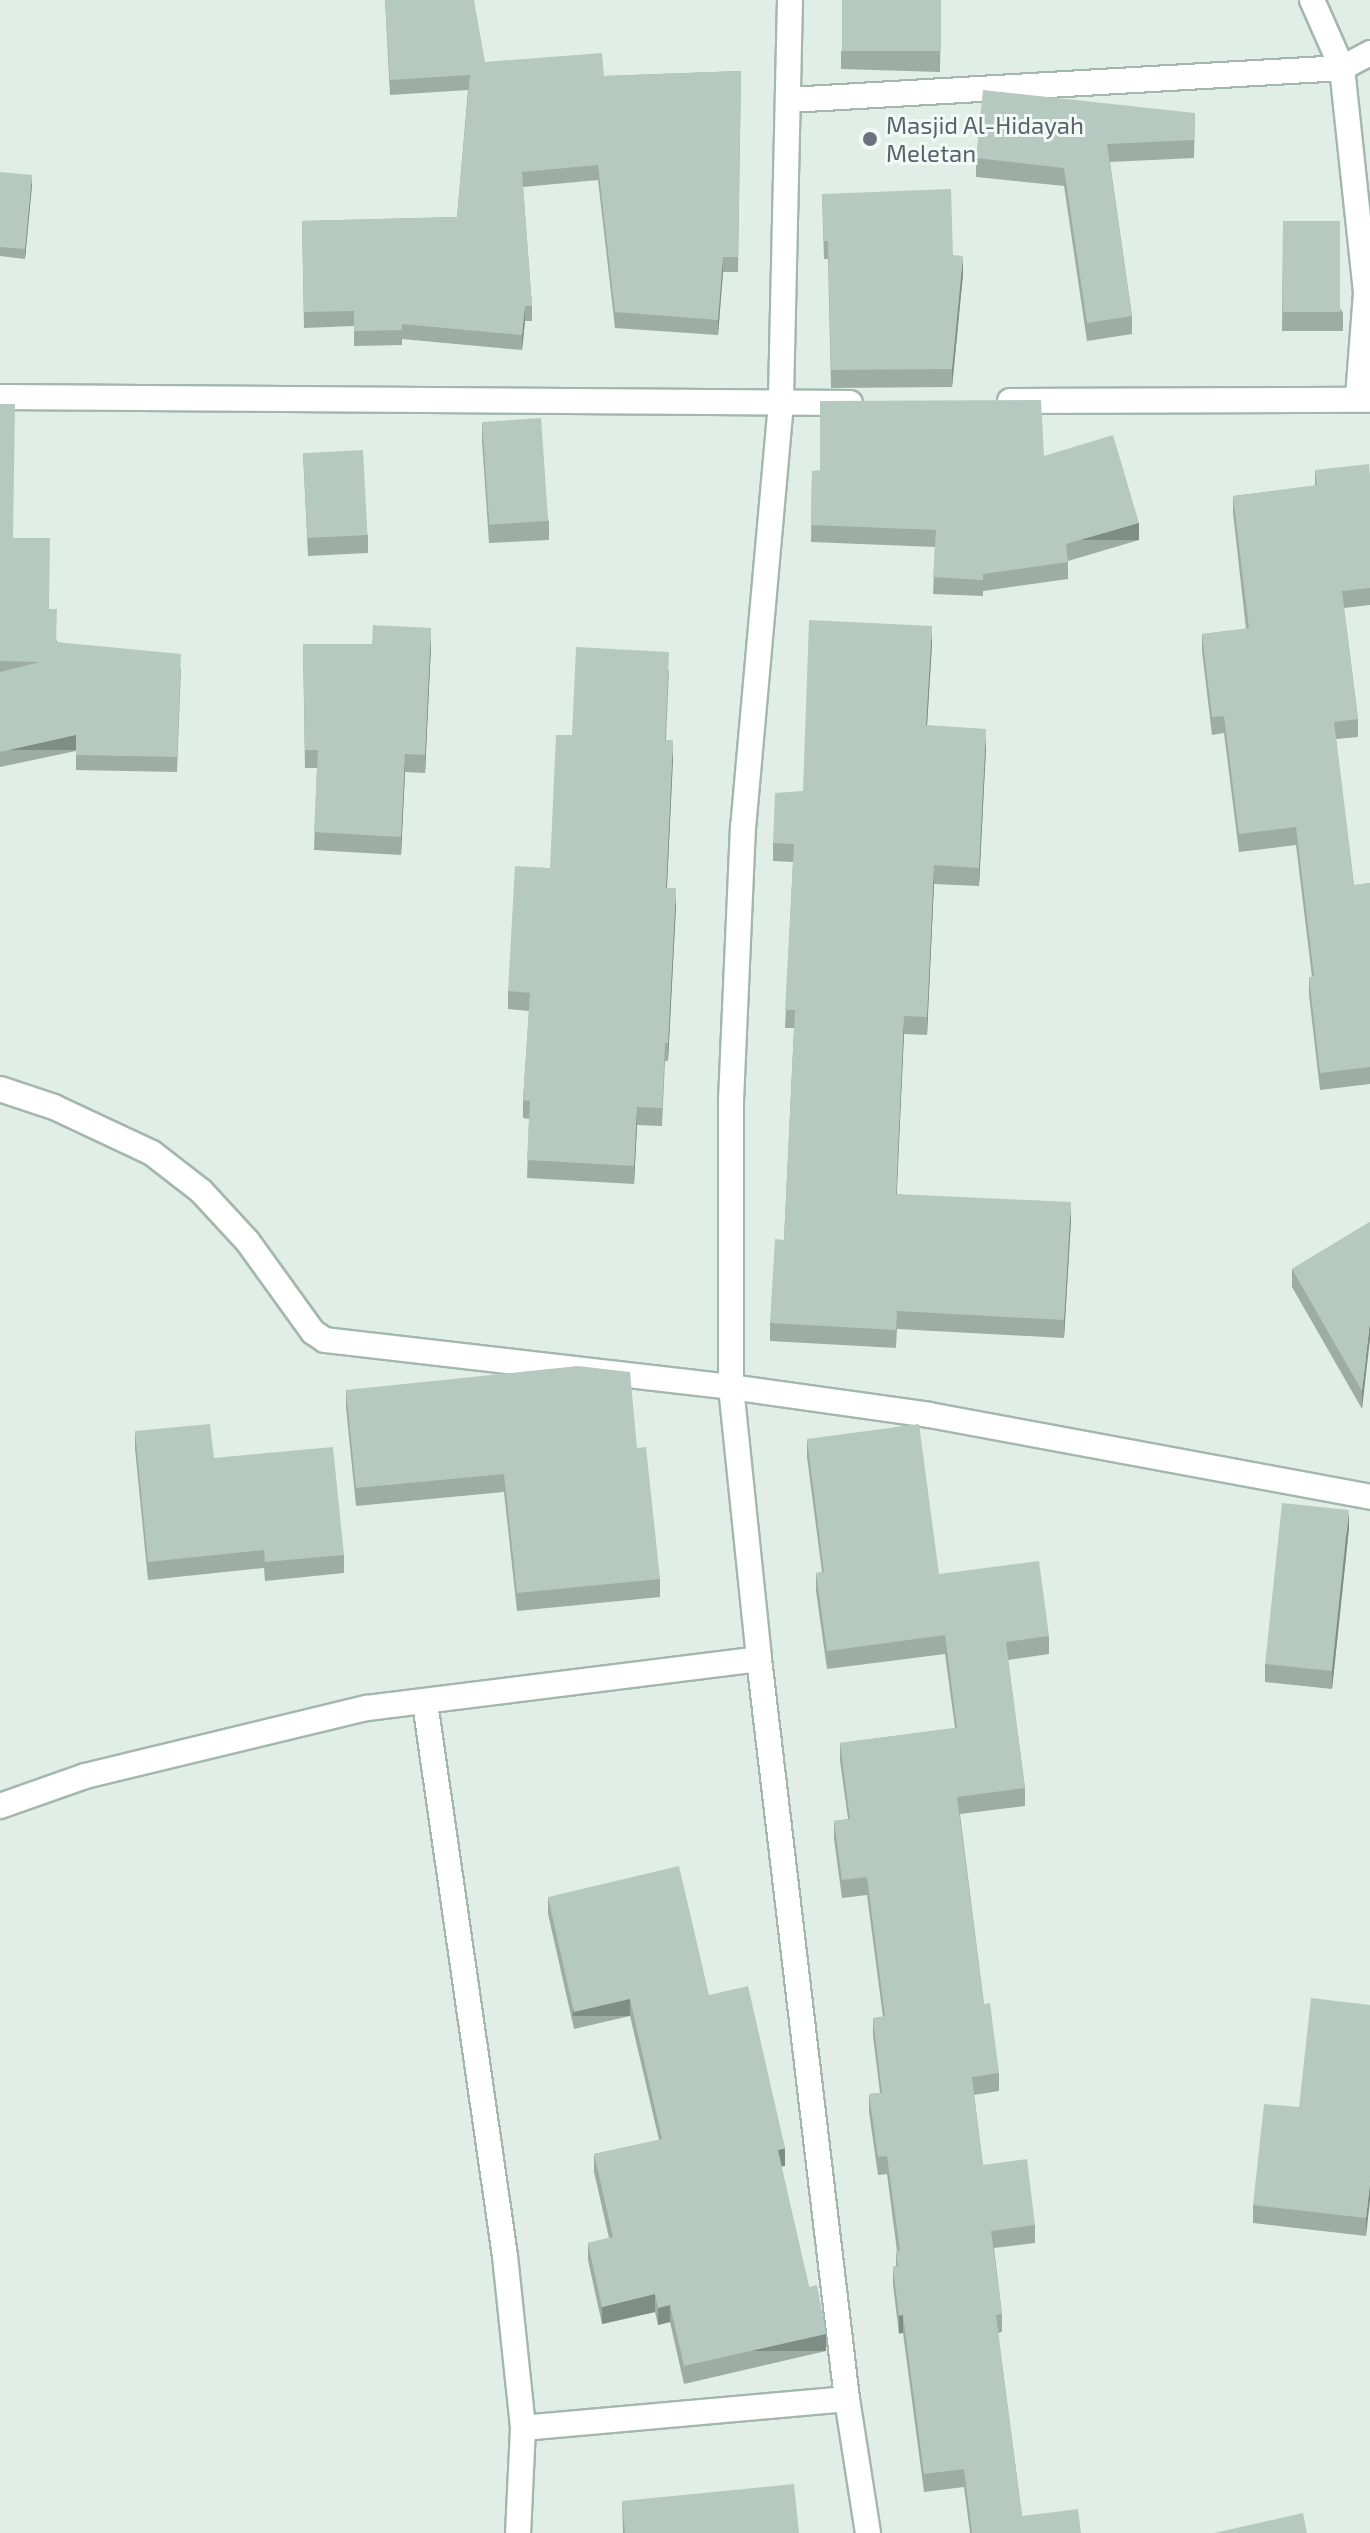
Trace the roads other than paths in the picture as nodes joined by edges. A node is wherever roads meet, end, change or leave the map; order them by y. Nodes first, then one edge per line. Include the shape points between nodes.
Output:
1 (790, 0) edge
2 (1312, 0) edge
3 (1370, 53) edge
4 (1342, 68) junction
5 (789, 100) junction
6 (0, 397) edge
7 (1364, 398) edge
8 (984, 401) edge
9 (781, 403) junction
10 (874, 403) edge
11 (0, 1089) edge
12 (731, 1387) junction
13 (1370, 1497) edge
14 (759, 1659) junction
15 (425, 1703) junction
16 (0, 1806) edge
17 (847, 2399) junction
18 (523, 2428) junction
19 (518, 2533) edge
20 (868, 2533) edge

1 - 5 street
2 - 4 street
3 - 4 street
4 - 5 street
4 - 7 street via 1366,293
5 - 9 street
6 - 9 street
7 - 8 street
9 - 10 street
9 - 12 street via 743,826 731,1100
11 - 12 street via 54,1107 152,1153 201,1191 248,1242 313,1332 325,1340
12 - 13 street via 929,1415
12 - 14 street
14 - 15 street
14 - 17 street
15 - 16 street via 367,1708 130,1765
15 - 18 street via 505,2256
17 - 18 street
17 - 20 street
18 - 19 street

